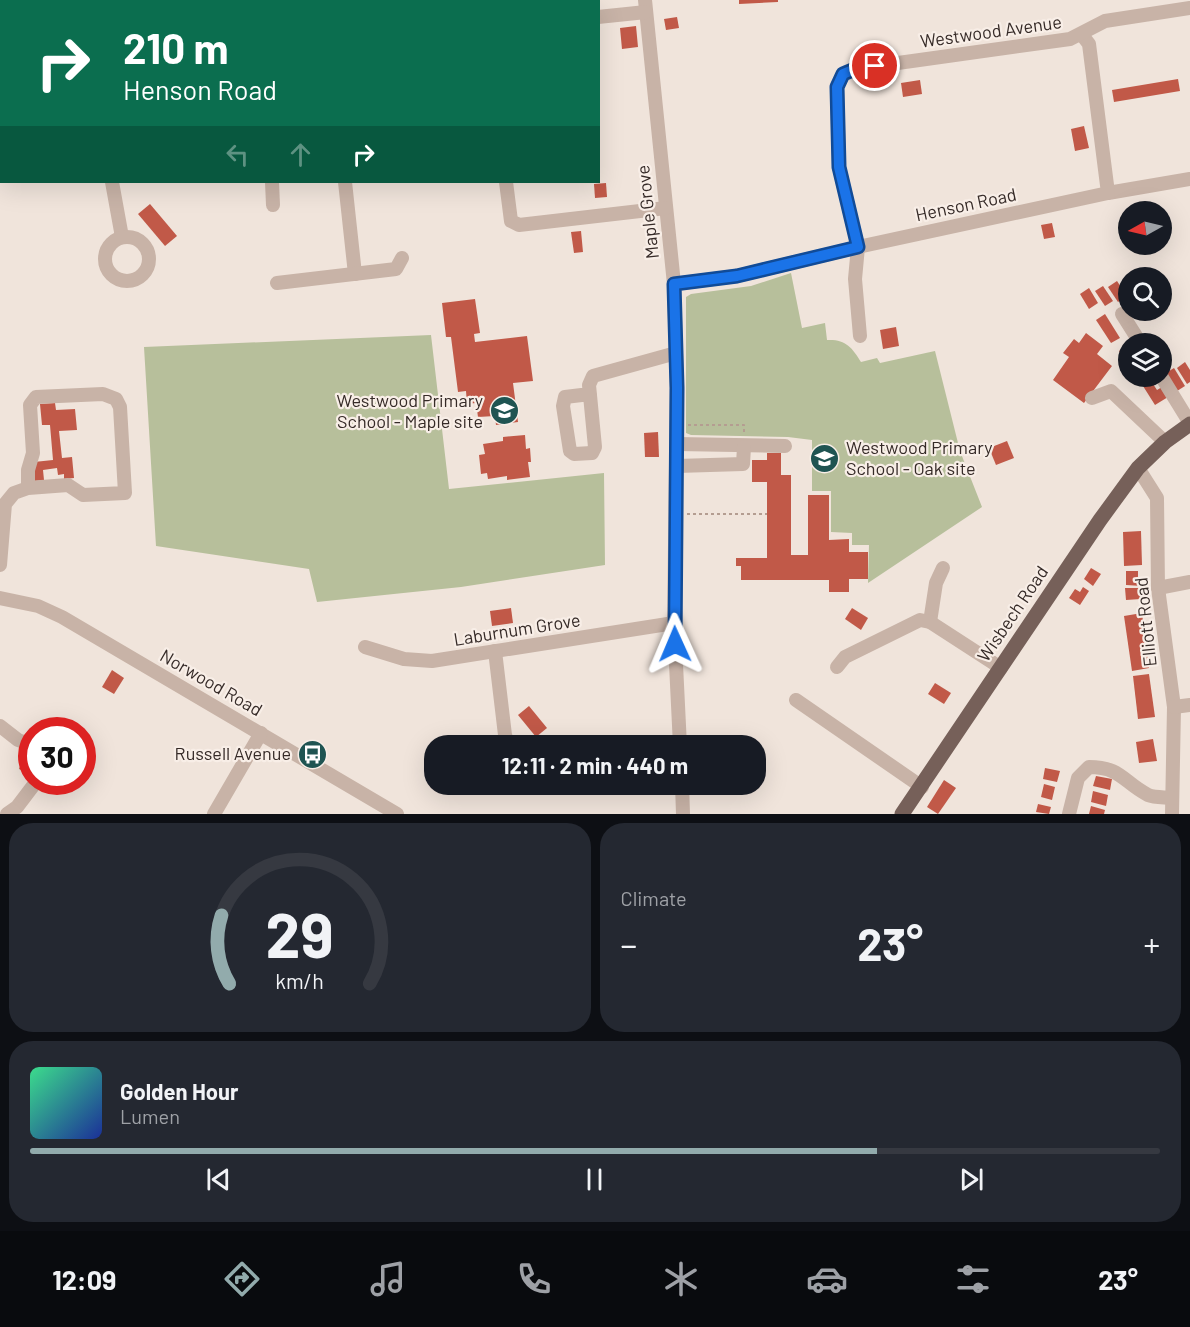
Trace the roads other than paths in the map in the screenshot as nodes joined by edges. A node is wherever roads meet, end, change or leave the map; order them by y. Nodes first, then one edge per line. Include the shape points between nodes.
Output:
1 (645, 6) edge
2 (1190, 8) edge
3 (600, 17) edge
4 (1082, 35) junction
5 (1190, 178) edge
6 (112, 183) edge
7 (272, 183) edge
8 (345, 183) edge
9 (506, 183) edge
10 (1108, 193) junction
11 (273, 205) dead end
12 (666, 208) junction
13 (122, 237) dead end
14 (858, 247) junction
15 (402, 258) dead end
16 (355, 274) junction
17 (277, 283) dead end
18 (674, 284) junction
19 (860, 336) dead end
20 (676, 353) junction
21 (1168, 387) edge
22 (590, 394) dead end
23 (1092, 398) dead end
24 (1190, 423) edge
25 (1164, 441) junction
26 (677, 444) junction
27 (785, 446) dead end
28 (745, 447) junction
29 (676, 465) junction
30 (1138, 468) junction
31 (28, 488) junction
32 (0, 565) edge
33 (944, 568) dead end
34 (1190, 582) edge
35 (1158, 588) junction
36 (0, 598) edge
37 (930, 622) junction
38 (675, 623) junction
39 (365, 647) dead end
40 (495, 651) junction
41 (837, 667) dead end
42 (1001, 668) junction
43 (796, 700) dead end
44 (1190, 705) edge
45 (1174, 707) junction
46 (0, 726) edge
47 (261, 733) junction
48 (505, 735) edge
49 (680, 735) edge
50 (18, 740) edge
51 (922, 787) junction
52 (26, 795) edge
53 (682, 795) edge
54 (1172, 798) junction
55 (7, 814) edge
56 (214, 814) edge
57 (397, 814) edge
58 (683, 814) edge
59 (902, 814) edge
60 (1070, 814) edge
61 (1172, 814) edge

1 - 3 street
1 - 12 street, Maple Grove
2 - 4 street, Westwood Avenue via 1105,21
4 - 10 street via 1089,44
4 - 14 street, Westwood Avenue via 855,69 843,74 837,87 839,167
5 - 10 street, Henson Road
6 - 13 street
7 - 11 street
8 - 16 street
9 - 12 street via 511,220 519,225
10 - 14 street, Henson Road
12 - 18 street, Maple Grove
14 - 18 street, Henson Road via 737,276
14 - 19 street, Westwood Avenue via 855,279
15 - 16 street via 396,269
16 - 17 street
18 - 20 street, Maple Grove
20 - 22 street via 594,376
20 - 26 street, Maple Grove
21 - 24 street
23 - 25 street via 1111,391
24 - 25 main road, Wisbech Road
25 - 30 main road, Wisbech Road
26 - 28 street
26 - 29 street, Maple Grove
27 - 28 street
28 - 29 street via 742,464
29 - 38 street, Maple Grove
30 - 35 street, Elliott Road via 1157,498
30 - 42 main road, Wisbech Road
31 - 31 street via 33,453 30,405 36,397 103,394 116,399 120,407 125,493 83,495 68,485
31 - 32 street via 14,493 5,504
33 - 37 street via 936,583
34 - 35 street
35 - 45 street, Elliott Road
36 - 47 street, Norwood Road via 38,606 62,617
37 - 41 street via 920,620 845,657
37 - 42 street
38 - 40 street, Laburnum Grove
38 - 49 street, Maple Grove
39 - 40 street, Laburnum Grove via 404,659 432,661
40 - 48 street
42 - 51 main road, Wisbech Road
43 - 51 street
44 - 45 street
45 - 54 street, Elliott Road
46 - 50 street
47 - 56 street
47 - 57 street, Norwood Road
51 - 59 main road, Wisbech Road
52 - 55 street
53 - 58 street
54 - 60 street via 1150,796 1117,773 1104,767 1089,767 1078,778
54 - 61 street, Elliott Road

